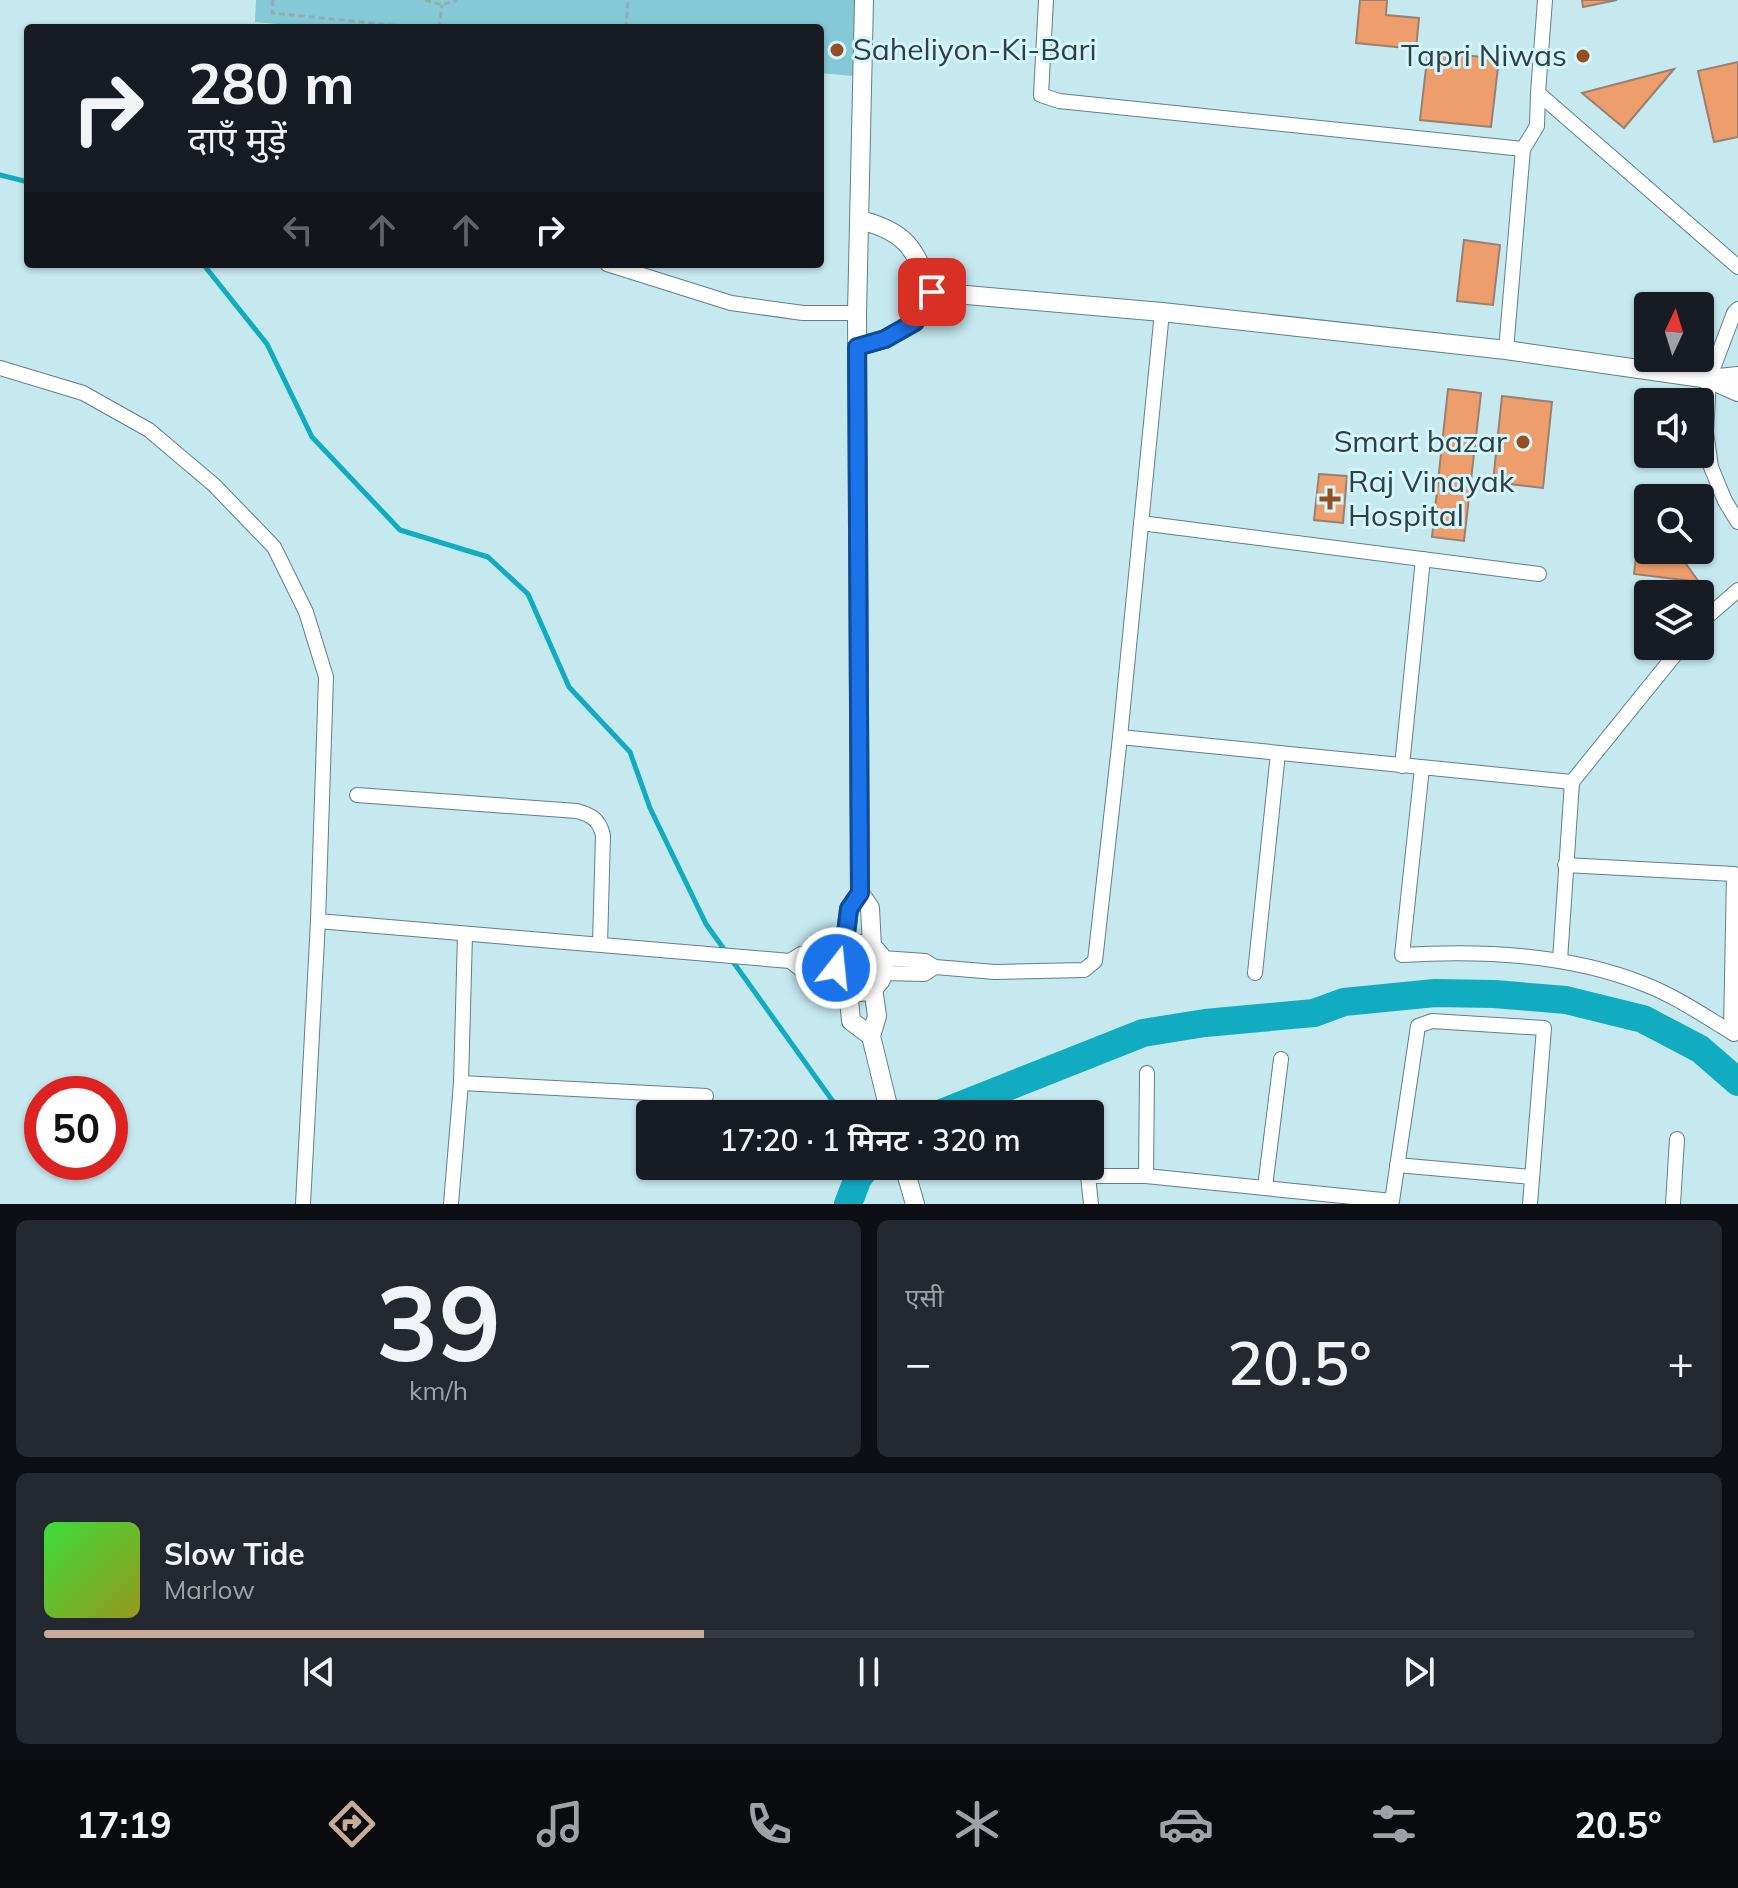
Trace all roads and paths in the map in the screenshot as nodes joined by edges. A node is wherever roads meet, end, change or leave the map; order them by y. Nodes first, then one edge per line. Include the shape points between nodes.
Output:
1 (273, 0) edge
2 (425, 0) edge
3 (457, 0) edge
4 (628, 0) edge
5 (864, 0) edge
6 (1046, 0) edge
7 (1545, 0) edge
8 (442, 5) junction
9 (382, 24) edge
10 (440, 24) edge
11 (626, 24) edge
12 (1538, 93) junction
13 (1523, 149) junction
14 (860, 220) junction
15 (1738, 267) edge
16 (620, 268) edge
17 (932, 292) junction
18 (1738, 309) edge
19 (1162, 312) junction
20 (857, 313) junction
21 (857, 347) junction
22 (1506, 350) junction
23 (0, 368) edge
24 (1738, 376) edge
25 (1709, 379) junction
26 (1738, 392) edge
27 (1738, 522) edge
28 (1141, 523) junction
29 (1423, 559) junction
30 (1539, 574) dead end
31 (1738, 590) edge
32 (1714, 611) edge
33 (1671, 660) edge
34 (1120, 737) junction
35 (1278, 753) junction
36 (1402, 766) junction
37 (1422, 768) junction
38 (1572, 782) junction
39 (357, 795) dead end
40 (1565, 865) junction
41 (860, 893) junction
42 (318, 921) junction
43 (465, 934) junction
44 (600, 944) junction
45 (1560, 960) junction
46 (842, 967) junction
47 (877, 967) junction
48 (1255, 973) dead end
49 (1734, 1034) edge
50 (871, 1036) junction
51 (1281, 1059) dead end
52 (1147, 1073) dead end
53 (461, 1083) junction
54 (706, 1096) dead end
55 (886, 1100) edge
56 (1677, 1139) dead end
57 (1397, 1165) junction
58 (1146, 1176) junction
59 (1531, 1177) junction
60 (908, 1180) edge
61 (1265, 1187) junction
62 (303, 1204) edge
63 (451, 1204) edge
64 (915, 1204) edge
65 (1091, 1204) edge
66 (1530, 1204) edge
67 (1673, 1204) edge

1 - 9 path via 272,13
2 - 8 path
3 - 8 path
4 - 11 path
5 - 14 main road
6 - 13 street via 1041,95 1059,101
7 - 12 street
8 - 10 path
12 - 13 street via 1537,126
12 - 15 street
13 - 22 street
14 - 17 main road via 889,227 916,253
14 - 20 main road
16 - 20 street via 731,303 803,313
17 - 19 main road
17 - 21 main road via 915,322
18 - 25 street
19 - 22 main road
19 - 28 street
20 - 21 main road
21 - 41 main road
22 - 25 main road
23 - 42 street via 83,393 149,430 214,485 274,547 306,612 326,677
24 - 25 main road
25 - 26 main road
25 - 27 street via 1706,432 1711,467
28 - 29 street
28 - 34 street
29 - 30 street
29 - 36 street
31 - 32 street
33 - 38 street
34 - 35 street
34 - 47 street via 1091,966 995,972 935,967 925,961
35 - 36 street
35 - 48 street
36 - 37 street
37 - 38 street
37 - 45 street via 1402,955 1444,952
38 - 40 street
39 - 44 street via 591,815 603,835
40 - 45 street
40 - 49 street via 1734,874
41 - 46 main road via 849,909
41 - 47 main road via 870,908
42 - 43 street
42 - 62 street
43 - 44 street
43 - 53 street
44 - 46 street via 790,961 801,954
45 - 49 street via 1647,985
46 - 47 main road via 857,944
46 - 47 main road via 860,992
46 - 50 main road via 851,1021
47 - 50 main road via 877,1016
50 - 55 main road
51 - 61 street
52 - 58 street
53 - 54 street
53 - 63 street
56 - 67 street
57 - 59 street
57 - 59 street via 1418,1026 1432,1021 1544,1028
57 - 61 street via 1392,1201
58 - 61 street
58 - 65 street via 1088,1176
59 - 66 street
60 - 64 main road

